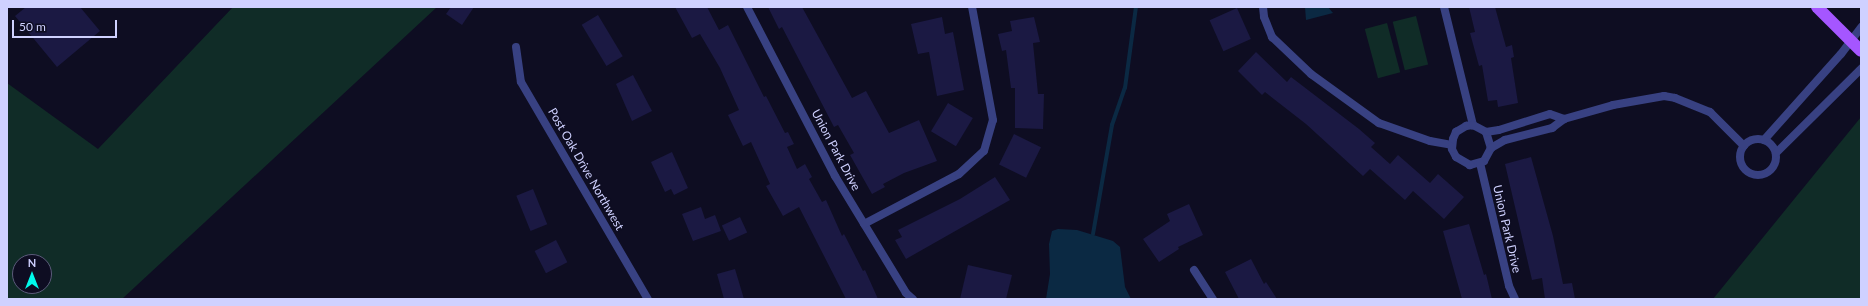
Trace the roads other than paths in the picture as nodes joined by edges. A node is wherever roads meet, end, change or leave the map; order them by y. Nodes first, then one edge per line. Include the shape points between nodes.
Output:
1 (747, 7) edge
2 (972, 7) edge
3 (1263, 7) edge
4 (1444, 7) edge
5 (1817, 7) edge
6 (1861, 27) edge
7 (1850, 41) junction
8 (516, 47) dead end
9 (1861, 51) edge
10 (1861, 69) edge
11 (1564, 119) junction
12 (1473, 126) junction
13 (1486, 132) junction
14 (1764, 140) junction
15 (1452, 145) junction
16 (1744, 146) junction
17 (1491, 148) junction
18 (1776, 153) junction
19 (1480, 163) junction
20 (864, 224) junction
21 (1194, 270) dead end
22 (648, 299) edge
23 (913, 299) edge
24 (1213, 299) edge
25 (1515, 299) edge

1 - 20 street, Union Park Drive via 835,176
2 - 20 street via 993,120 984,151 959,174
3 - 15 street via 1272,37 1311,74 1379,123 1430,141
4 - 12 street
5 - 7 main road
6 - 7 street
7 - 9 main road
7 - 14 street
8 - 22 street, Post Oak Drive Northwest via 521,82
10 - 18 street
11 - 13 street via 1550,114
11 - 16 street via 1613,105 1664,96 1710,112
11 - 17 street via 1552,128 1505,140
12 - 13 street
12 - 15 street via 1466,126 1456,132
13 - 17 street
14 - 16 street via 1757,139
14 - 18 street
15 - 19 street via 1456,157 1461,162 1470,165
16 - 18 street via 1740,158 1742,166 1752,174 1765,174 1772,169
17 - 19 street via 1489,155
19 - 25 street, Union Park Drive via 1509,286
20 - 23 street, Union Park Drive via 906,293
21 - 24 street

